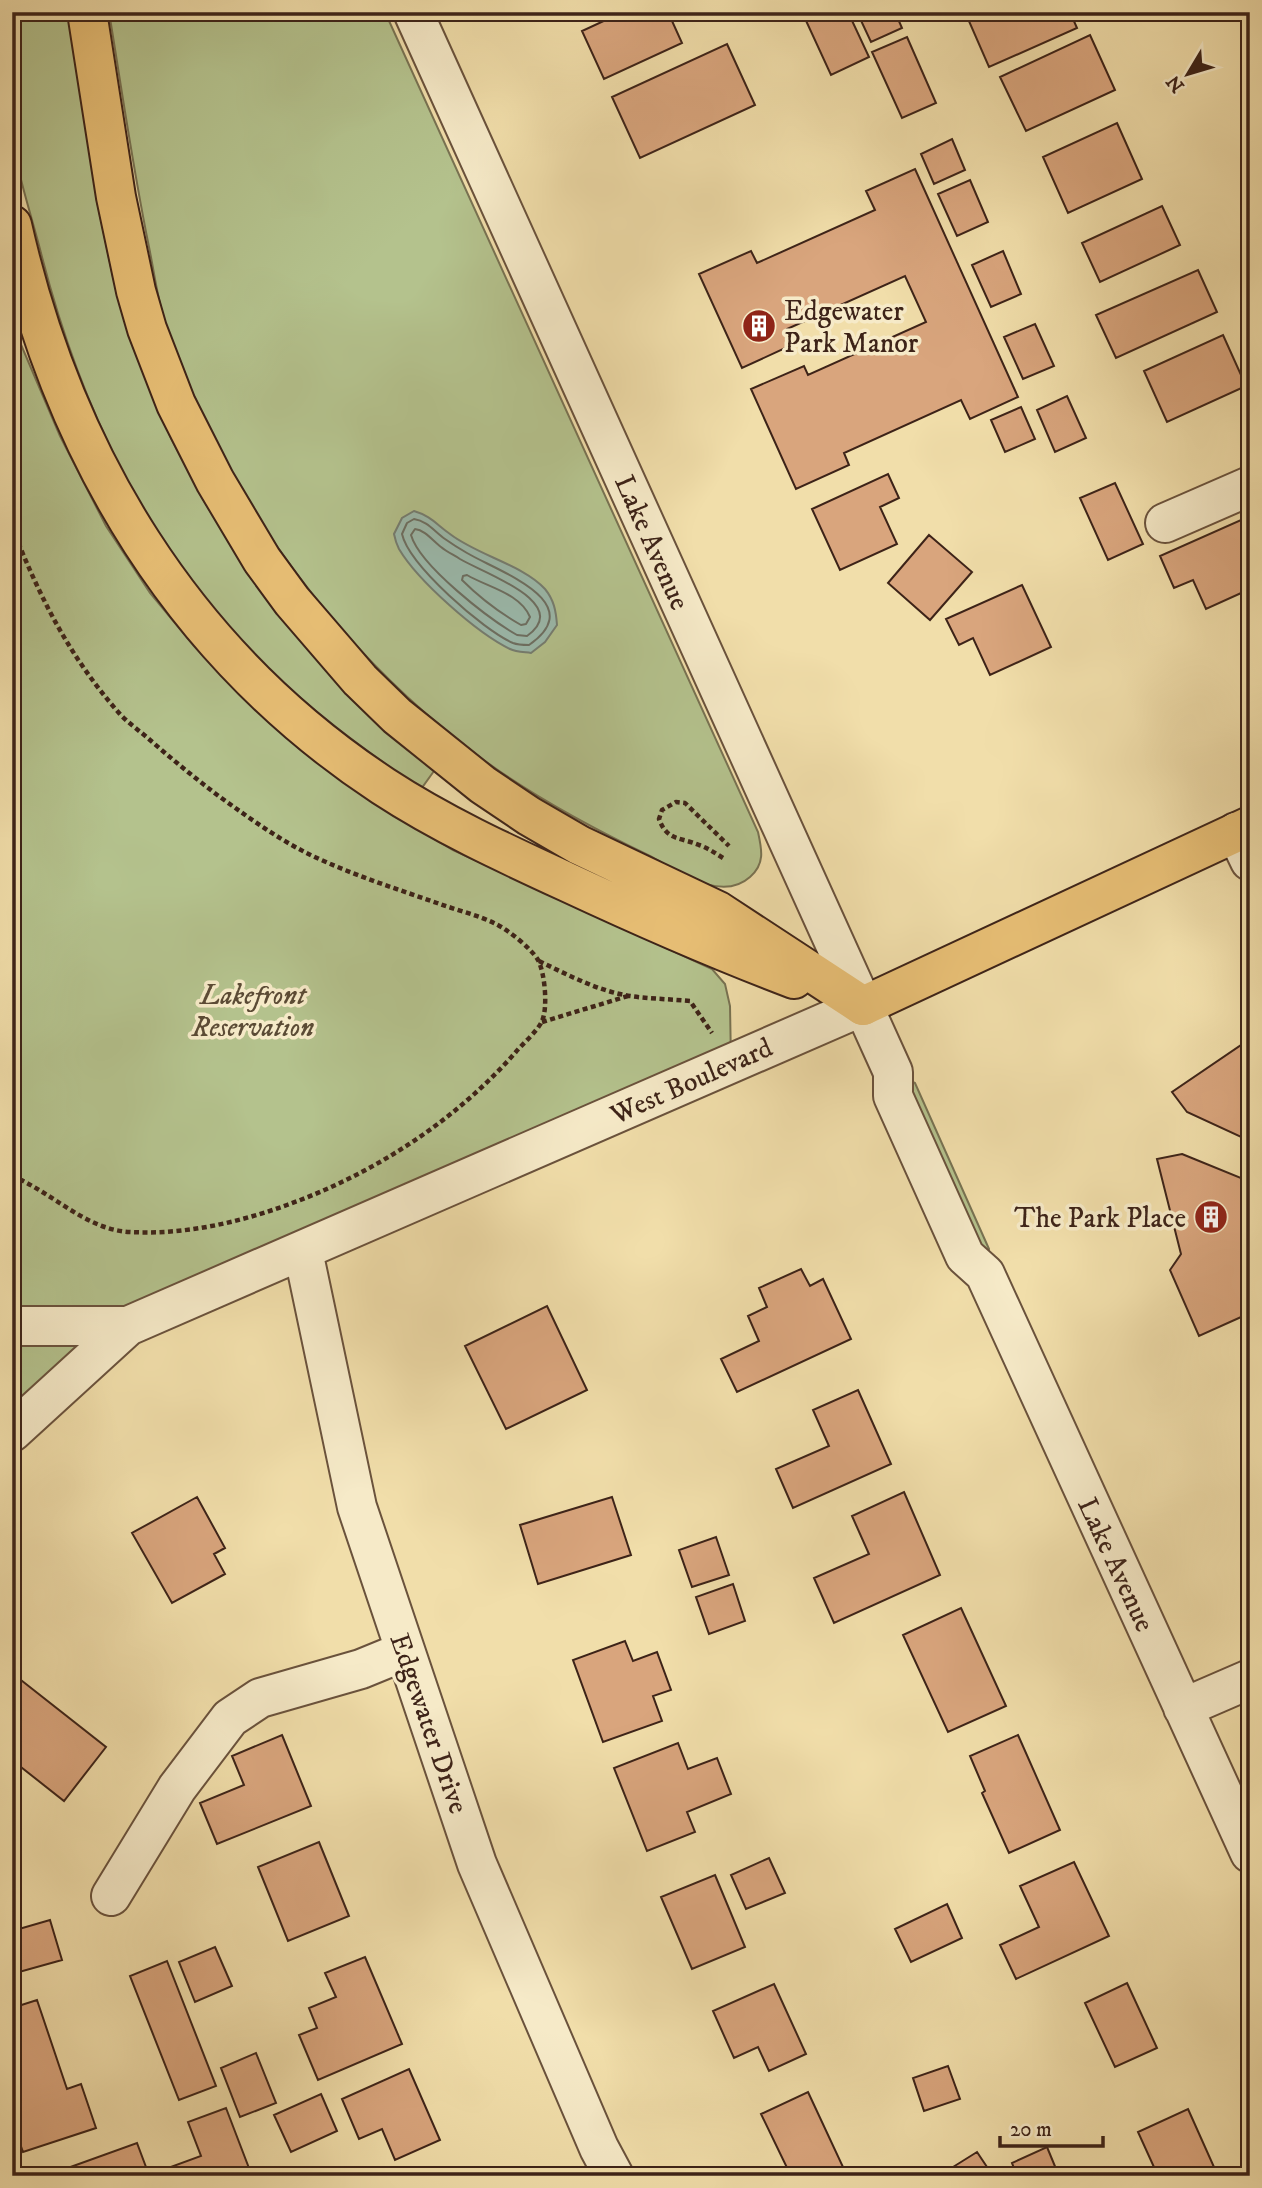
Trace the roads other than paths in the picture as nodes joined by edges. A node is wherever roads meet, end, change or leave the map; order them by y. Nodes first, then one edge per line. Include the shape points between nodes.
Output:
1 (87, 12) edge
2 (413, 12) edge
3 (12, 225) edge
4 (1250, 486) edge
5 (1165, 523) dead end
6 (1245, 840) edge
7 (863, 1006) junction
8 (303, 1251) junction
9 (12, 1326) edge
10 (128, 1326) junction
11 (12, 1432) edge
12 (405, 1651) junction
13 (1250, 1679) edge
14 (1184, 1708) junction
15 (1250, 1853) edge
16 (111, 1896) dead end
17 (614, 2176) edge

1 - 7 main road via 116,197 147,329 176,404 215,481 292,601 397,716 483,785 579,845 718,911
2 - 7 street, Lake Avenue
3 - 7 main road via 53,366 76,422 134,532 187,608 299,722 382,785 478,840 708,946
4 - 5 street
6 - 7 main road, West Boulevard
7 - 8 street, West Boulevard
7 - 14 street, Lake Avenue via 893,1073 893,1096 965,1256 985,1274
8 - 10 street, West Boulevard
8 - 12 street, Edgewater Drive via 357,1507
9 - 10 street
10 - 11 street
12 - 16 street via 260,1699 230,1718 177,1788
12 - 17 street, Edgewater Drive via 477,1864
13 - 14 street
14 - 15 street, Lake Avenue

